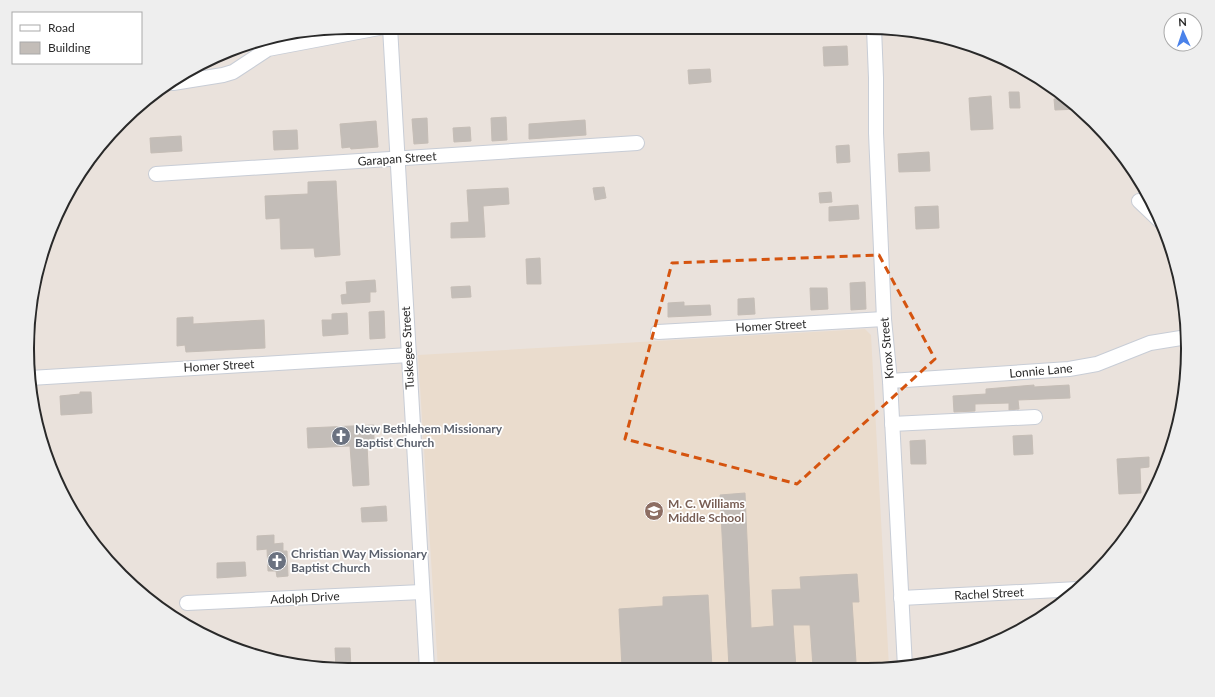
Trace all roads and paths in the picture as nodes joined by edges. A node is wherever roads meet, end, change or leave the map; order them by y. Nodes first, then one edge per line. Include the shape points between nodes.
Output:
1 (347, 34) edge
2 (390, 34) edge
3 (874, 34) edge
4 (184, 81) edge
5 (637, 144) dead end
6 (397, 159) junction
7 (156, 174) dead end
8 (1139, 201) dead end
9 (1150, 212) edge
10 (884, 319) junction
11 (658, 332) dead end
12 (1181, 338) edge
13 (409, 355) junction
14 (36, 378) edge
15 (890, 381) junction
16 (1035, 417) dead end
17 (892, 424) junction
18 (1068, 589) edge
19 (422, 592) junction
20 (901, 598) junction
21 (187, 603) dead end
22 (905, 660) edge
23 (427, 663) edge

1 - 4 street via 268,49 223,76
2 - 6 street, Tuskegee Street
3 - 10 street, Knox Street
5 - 6 street, Garapan Street
6 - 7 street, Garapan Street
6 - 13 street, Tuskegee Street
8 - 9 street
10 - 11 street, Homer Street
10 - 15 street, Knox Street
12 - 15 street, Lonnie Lane via 1150,343 1097,364 1069,369
13 - 14 street, Homer Street
13 - 19 street, Tuskegee Street
15 - 17 street, Knox Street
16 - 17 street
17 - 20 street, Knox Street
18 - 20 street, Rachel Street
19 - 21 street, Adolph Drive
19 - 23 street, Tuskegee Street
20 - 22 street, Knox Street

